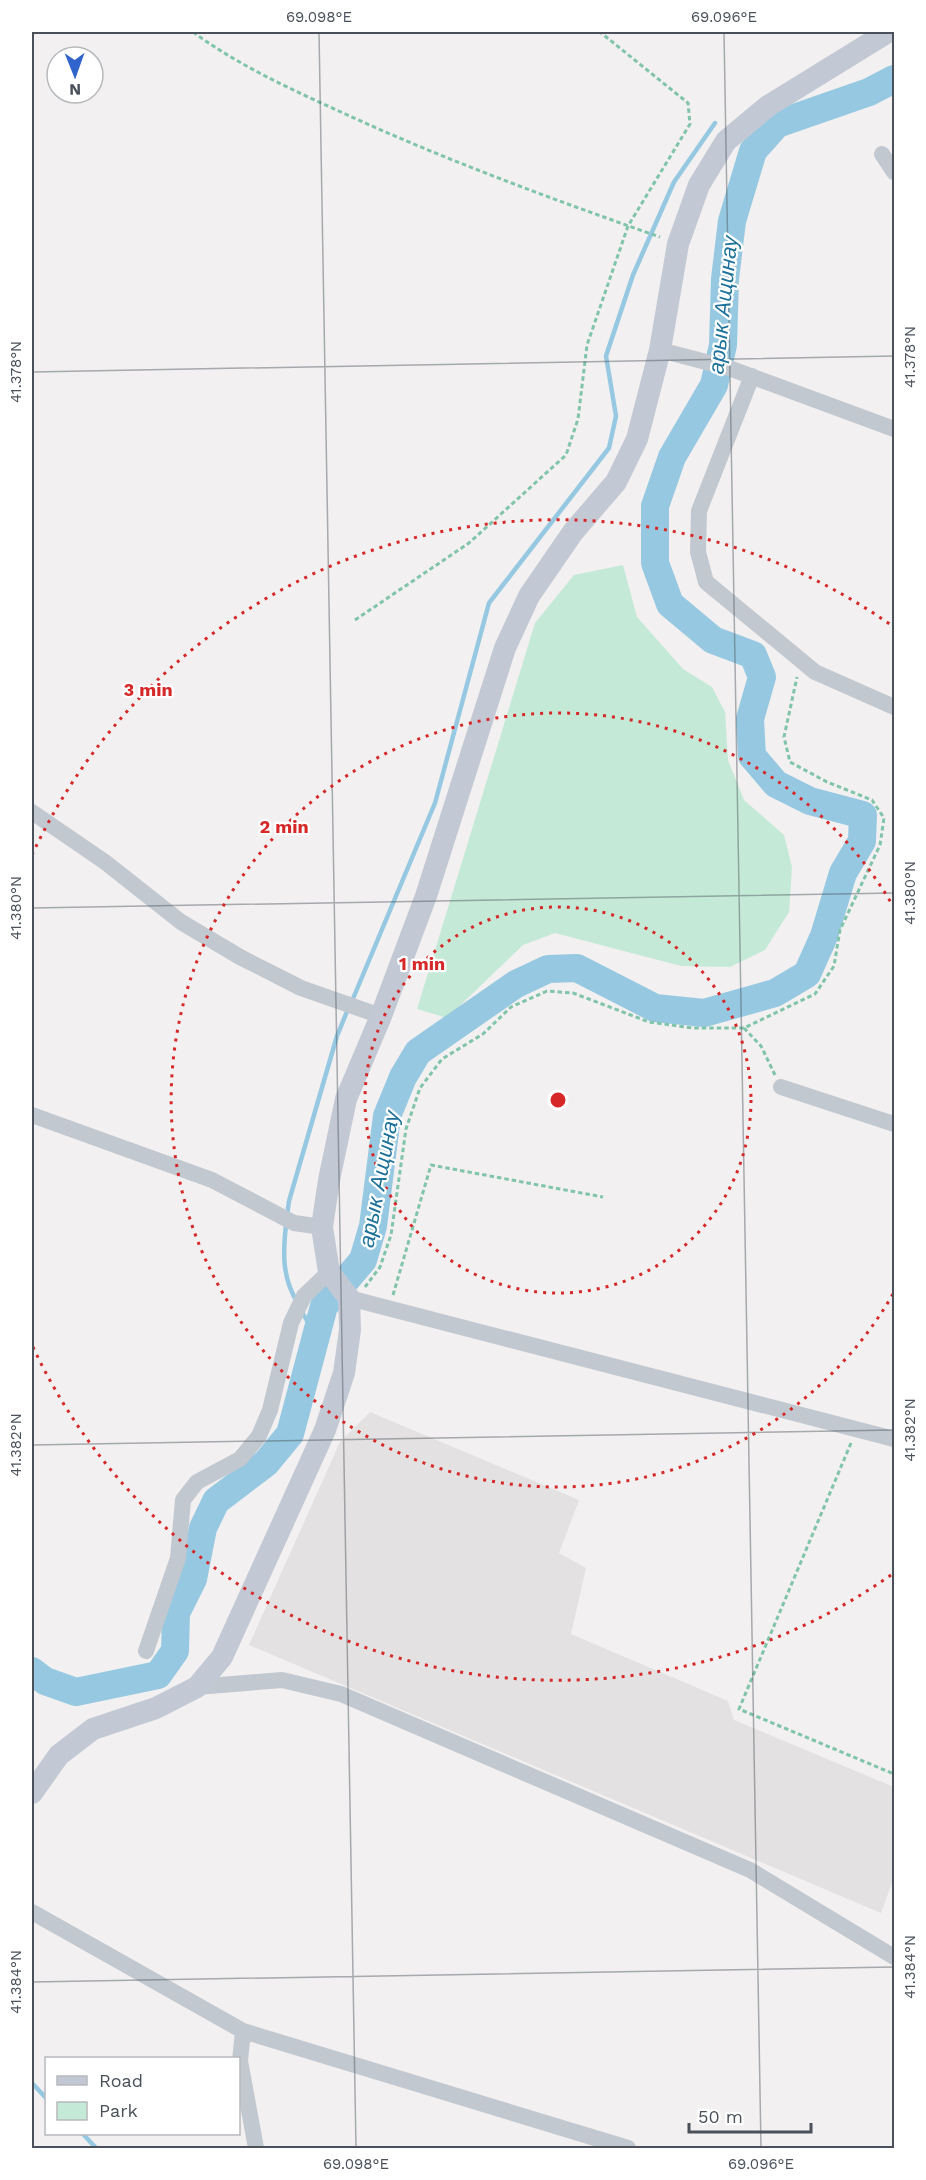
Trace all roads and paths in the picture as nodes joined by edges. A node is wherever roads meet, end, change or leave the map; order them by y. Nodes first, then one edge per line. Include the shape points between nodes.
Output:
1 (193, 32) edge
2 (600, 32) edge
3 (888, 32) edge
4 (882, 154) dead end
5 (894, 172) edge
6 (628, 226) junction
7 (678, 244) junction
8 (660, 350) junction
9 (752, 376) junction
10 (894, 429) edge
11 (355, 620) dead end
12 (801, 660) junction
13 (894, 707) edge
14 (32, 812) edge
15 (381, 1016) junction
16 (744, 1028) junction
17 (781, 1087) joint
18 (32, 1115) edge
19 (894, 1124) edge
20 (603, 1197) dead end
21 (322, 1227) junction
22 (329, 1272) junction
23 (349, 1298) junction
24 (389, 1308) junction
25 (857, 1428) junction
26 (894, 1438) edge
27 (146, 1651) dead end
28 (197, 1687) junction
29 (894, 1774) edge
30 (32, 1793) edge
31 (32, 1912) edge
32 (894, 1957) edge
33 (243, 2031) junction
34 (256, 2148) edge
35 (628, 2148) edge

1 - 6 path via 219,51 287,86 409,143
2 - 6 path via 688,103 690,124
3 - 7 main road via 768,106 726,141 699,185
4 - 5 street
6 - 7 path
6 - 11 path via 586,345 578,419 566,455 469,543
7 - 8 main road
8 - 9 street
8 - 15 main road via 637,439 616,482 573,532 529,596 505,648 426,896
9 - 10 street
9 - 12 street via 699,511 698,552 706,582
12 - 13 street via 815,672
12 - 16 path via 784,737 790,762 826,782 872,800 884,818 880,844 840,930 834,966 815,994
14 - 15 street via 105,862 181,922 240,957 301,988
15 - 21 main road via 346,1099
16 - 17 path via 761,1046
16 - 23 path via 693,1028 649,1022 573,993 547,991 511,1007 483,1034 442,1059 420,1088 406,1129 391,1235 369,1284
17 - 19 street
18 - 21 street via 212,1180 294,1223
20 - 24 path via 431,1165
21 - 22 main road
22 - 23 main road
22 - 27 street via 304,1296 291,1323 270,1410 259,1436 240,1459 197,1482 183,1500 178,1558
23 - 24 street
23 - 28 main road via 350,1330 344,1373 325,1430 222,1657
24 - 25 street
25 - 26 street
25 - 29 path via 739,1709
28 - 30 main road via 156,1708 93,1729 59,1755
28 - 32 street via 282,1680 341,1695 750,1870
31 - 33 street
33 - 34 street via 240,2061
33 - 35 street

